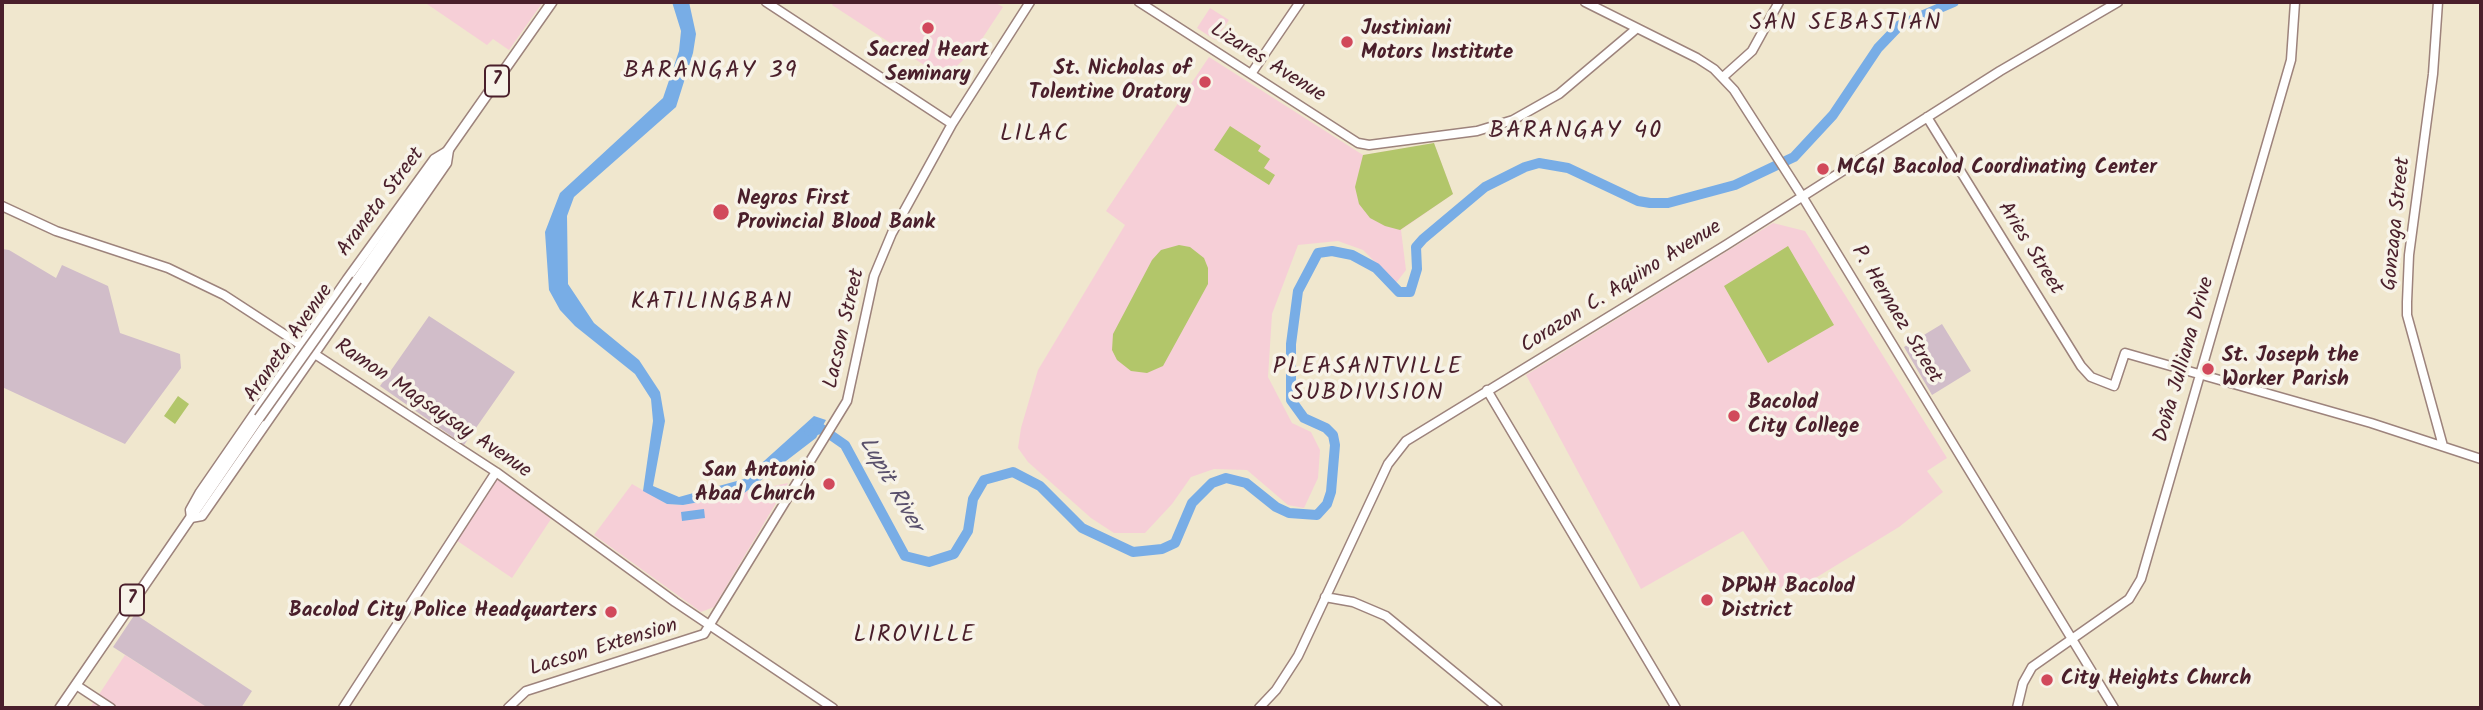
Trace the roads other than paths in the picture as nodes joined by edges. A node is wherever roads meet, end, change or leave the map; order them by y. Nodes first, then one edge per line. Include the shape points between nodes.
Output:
1 (552, 2) edge
2 (766, 2) edge
3 (1030, 2) edge
4 (1139, 2) edge
5 (1300, 2) edge
6 (1585, 2) edge
7 (1779, 2) edge
8 (2118, 2) edge
9 (2295, 2) edge
10 (2438, 2) edge
11 (1636, 29) junction
12 (1263, 59) junction
13 (1251, 74) junction
14 (1723, 77) junction
15 (1262, 81) junction
16 (1927, 117) junction
17 (952, 124) junction
18 (449, 150) junction
19 (1802, 196) junction
20 (2, 206) edge
21 (302, 345) junction
22 (314, 352) junction
23 (2199, 376) junction
24 (1487, 390) junction
25 (2443, 446) junction
26 (2481, 459) edge
27 (496, 472) junction
28 (191, 517) junction
29 (1325, 597) junction
30 (710, 625) junction
31 (2070, 638) junction
32 (76, 685) junction
33 (60, 708) edge
34 (111, 708) edge
35 (343, 708) edge
36 (508, 708) edge
37 (833, 708) edge
38 (1259, 708) edge
39 (1498, 708) edge
40 (1676, 708) edge
41 (2017, 708) edge
42 (2114, 708) edge

1 - 18 main road, Araneta Avenue / 7
2 - 17 street
3 - 17 street, Lacson Street
4 - 13 street, Lizares Avenue
5 - 12 street
6 - 11 street, P. Hernaez Street
7 - 14 street via 1752,51
8 - 16 street, Corazon C. Aquino Avenue
9 - 23 street, Doña Julliana Drive via 2291,60
10 - 25 street, Gonzaga Street via 2409,255 2407,314
11 - 14 street, P. Hernaez Street via 1697,58
11 - 15 street, Lizares Avenue via 1559,94 1513,120 1477,131 1363,144
12 - 13 street
12 - 15 street
13 - 15 street, Lizares Avenue
14 - 19 street, P. Hernaez Street
16 - 19 street, Corazon C. Aquino Avenue
16 - 23 street, Aries Street via 2091,377 2114,386 2125,353
17 - 30 street, Lacson Street via 908,200 874,276 852,391
18 - 21 street, Araneta Street / 7 via 434,159
18 - 22 street, Araneta Street / 7 via 447,163
18 - 28 main road, Araneta Avenue / 7, bridge
19 - 24 street, Corazon C. Aquino Avenue
19 - 31 street, P. Hernaez Street
20 - 21 street, Ramon Magsaysay Avenue via 196,281
21 - 22 street, Ramon Magsaysay Avenue
21 - 28 street, Araneta Street / 7 via 200,492
22 - 27 street, Ramon Magsaysay Avenue
22 - 28 street, Araneta Street / 7 via 202,516
23 - 25 street
23 - 31 street, Doña Julliana Drive via 2141,579 2129,599
24 - 29 street, Corazon C. Aquino Avenue via 1394,453
24 - 40 street
25 - 26 street
27 - 30 street, Ramon Magsaysay Avenue
27 - 35 street
28 - 32 main road, Araneta Avenue / 7
29 - 38 street, Corazon C. Aquino Avenue via 1296,660
29 - 39 street via 1353,602 1386,616
30 - 36 street, Lacson Extension via 699,637 526,691
30 - 37 street, Ramon Magsaysay Avenue
31 - 41 street, Doña Julliana Drive via 2027,673
31 - 42 street, P. Hernaez Street
32 - 33 main road, Araneta Avenue / 7
32 - 34 street

